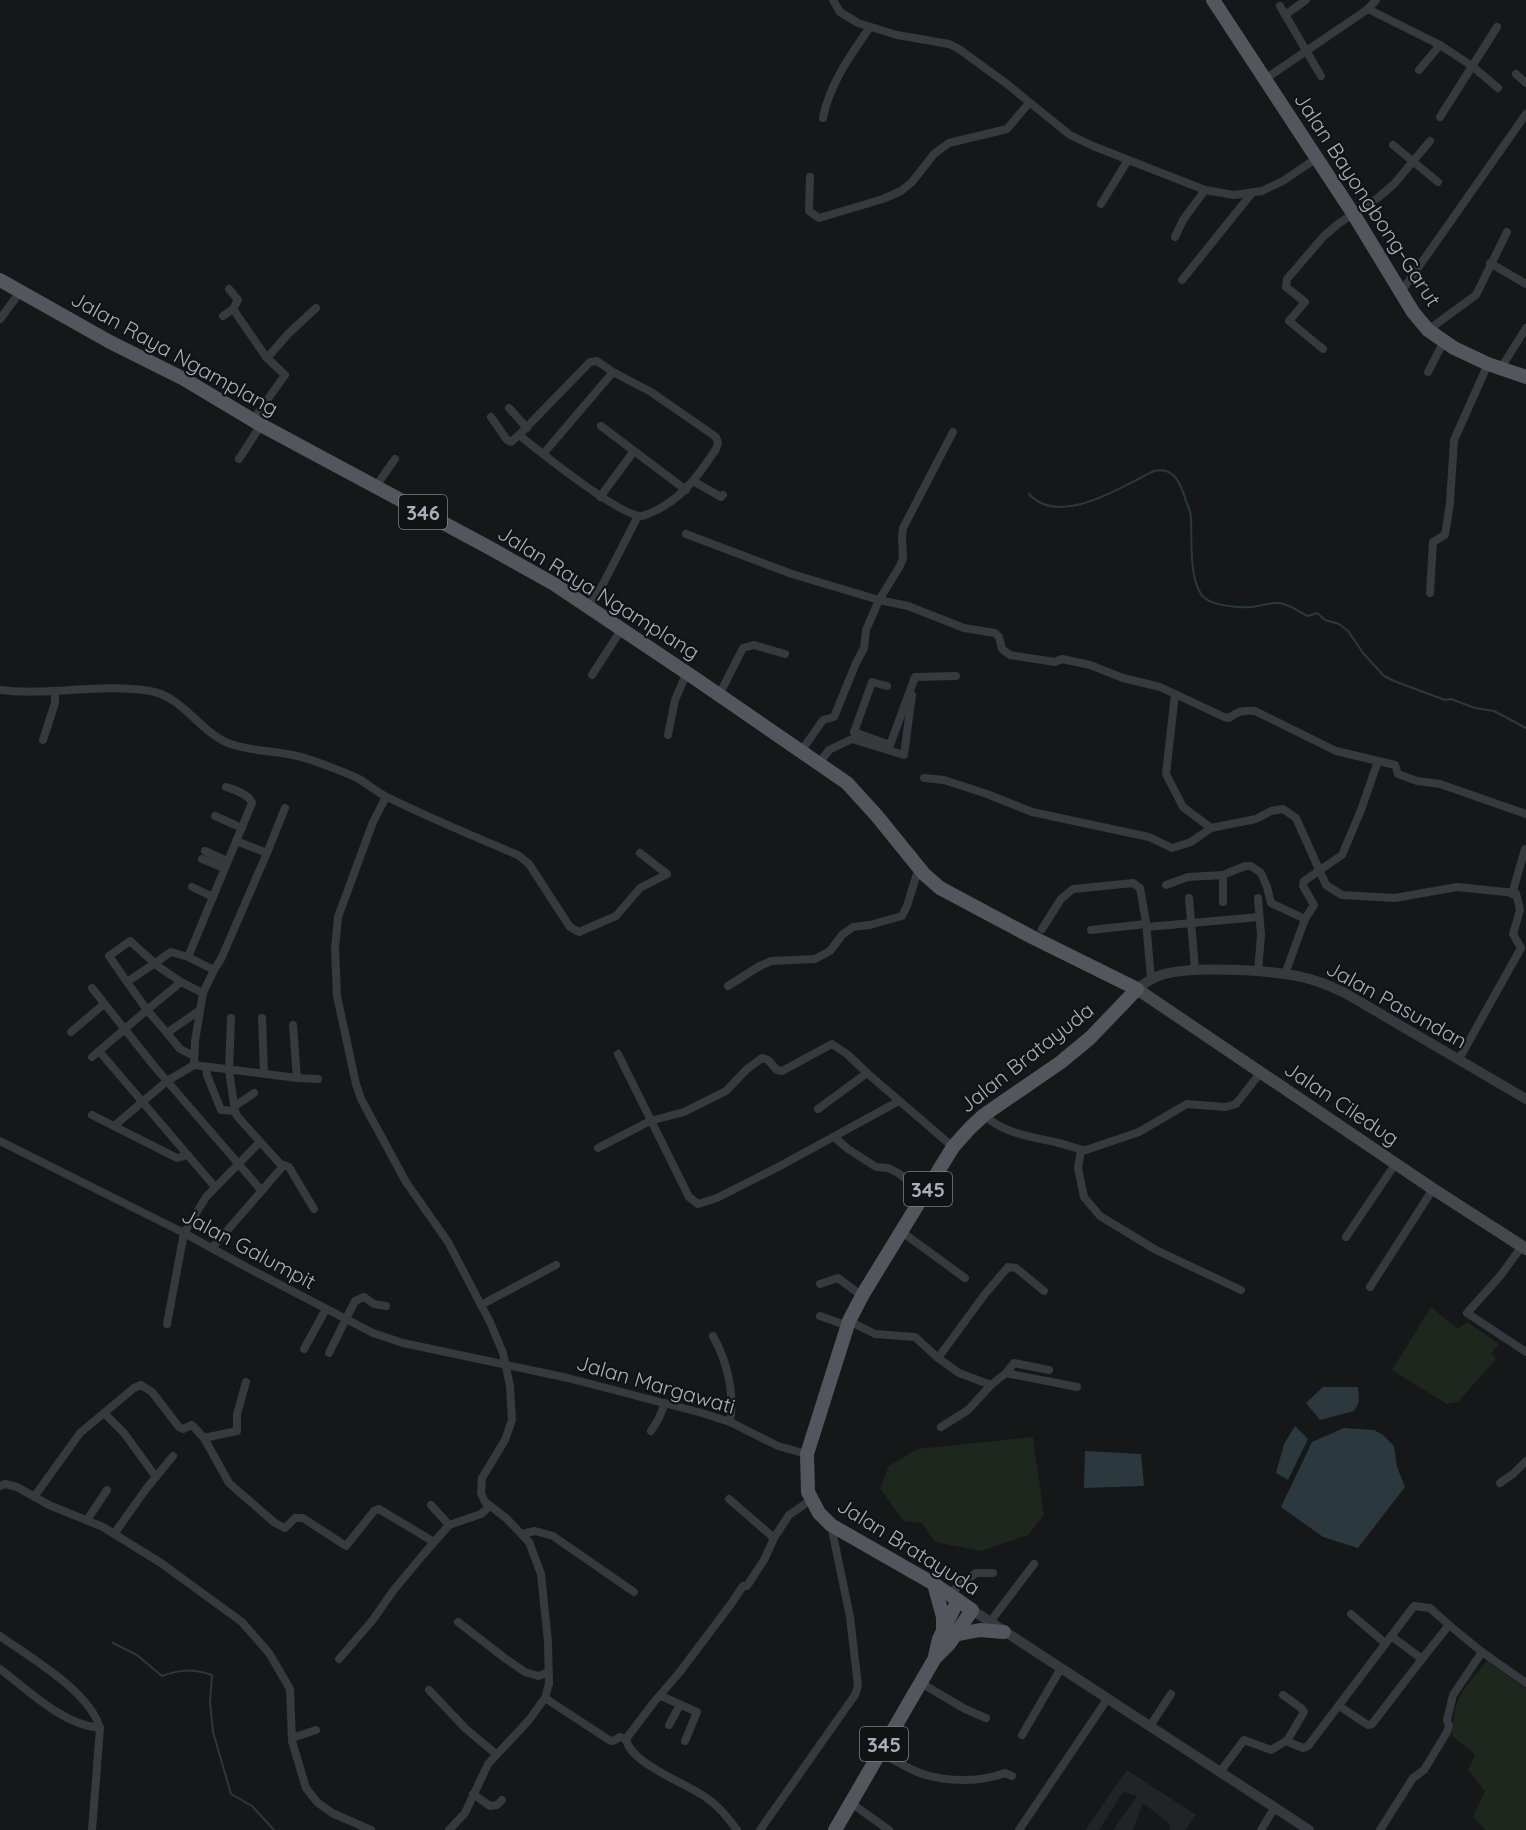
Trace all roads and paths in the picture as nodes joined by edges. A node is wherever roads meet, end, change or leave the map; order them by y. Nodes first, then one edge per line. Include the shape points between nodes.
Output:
1 (833, 0) edge
2 (1213, 0) edge
3 (1306, 0) edge
4 (1376, 0) edge
5 (1280, 6) dead end
6 (1368, 9) junction
7 (1285, 15) junction
8 (870, 27) junction
9 (1497, 27) dead end
10 (1440, 45) junction
11 (1305, 51) junction
12 (1472, 66) junction
13 (1419, 70) dead end
14 (1516, 74) dead end
15 (1321, 75) dead end
16 (1268, 77) junction
17 (1526, 83) edge
18 (1498, 88) dead end
19 (1029, 103) junction
20 (1526, 114) edge
21 (1440, 117) dead end
22 (823, 118) dead end
23 (1430, 141) dead end
24 (1393, 145) dead end
25 (1317, 158) junction
26 (1128, 160) junction
27 (1413, 161) junction
28 (810, 177) dead end
29 (1438, 182) dead end
30 (1205, 190) junction
31 (1252, 193) junction
32 (1101, 204) dead end
33 (1354, 215) junction
34 (1507, 232) dead end
35 (1175, 237) dead end
36 (1490, 263) junction
37 (0, 280) edge
38 (1182, 280) dead end
39 (1526, 284) edge
40 (229, 289) dead end
41 (20, 292) junction
42 (1401, 292) junction
43 (315, 308) dead end
44 (233, 309) junction
45 (223, 316) dead end
46 (0, 319) edge
47 (1526, 328) edge
48 (1428, 330) junction
49 (1444, 341) junction
50 (1323, 349) dead end
51 (267, 358) junction
52 (1495, 366) junction
53 (613, 372) junction
54 (1428, 372) dead end
55 (1526, 377) edge
56 (509, 408) dead end
57 (491, 417) dead end
58 (257, 423) junction
59 (601, 426) dead end
60 (527, 428) junction
61 (953, 432) dead end
62 (519, 435) junction
63 (634, 451) junction
64 (544, 453) junction
65 (239, 459) dead end
66 (395, 459) dead end
67 (376, 486) junction
68 (686, 490) junction
69 (600, 497) junction
70 (638, 516) junction
71 (686, 534) dead end
72 (1430, 593) dead end
73 (879, 600) junction
74 (588, 607) junction
75 (621, 630) junction
76 (785, 654) dead end
77 (687, 672) junction
78 (592, 675) dead end
79 (956, 676) dead end
80 (915, 677) junction
81 (887, 686) dead end
82 (0, 690) edge
83 (1175, 694) junction
84 (719, 695) junction
85 (55, 697) junction
86 (668, 735) dead end
87 (853, 736) junction
88 (43, 740) dead end
89 (889, 748) junction
90 (802, 750) junction
91 (1378, 761) junction
92 (825, 766) junction
93 (924, 778) dead end
94 (226, 787) dead end
95 (386, 797) junction
96 (285, 808) dead end
97 (1526, 814) edge
98 (215, 816) dead end
99 (242, 828) junction
100 (1211, 828) junction
101 (236, 841) junction
102 (1525, 849) edge
103 (267, 853) junction
104 (640, 854) dead end
105 (203, 855) dead end
106 (225, 865) junction
107 (919, 867) junction
108 (1315, 873) junction
109 (1223, 875) junction
110 (1166, 885) dead end
111 (192, 887) dead end
112 (1512, 894) junction
113 (213, 897) junction
114 (1189, 898) dead end
115 (1258, 898) dead end
116 (1223, 902) dead end
117 (1259, 917) junction
118 (1305, 919) junction
119 (1191, 923) junction
120 (1147, 925) junction
121 (1042, 929) dead end
122 (1091, 930) dead end
123 (188, 957) junction
124 (154, 962) junction
125 (1196, 969) junction
126 (214, 970) junction
127 (1258, 972) junction
128 (1285, 974) junction
129 (1152, 978) junction
130 (127, 982) junction
131 (182, 982) junction
132 (728, 986) dead end
133 (92, 988) dead end
134 (1137, 988) junction
135 (203, 993) junction
136 (104, 1004) junction
137 (147, 1010) junction
138 (200, 1010) junction
139 (231, 1018) dead end
140 (262, 1018) dead end
141 (293, 1025) dead end
142 (125, 1028) junction
143 (70, 1032) dead end
144 (167, 1033) junction
145 (99, 1051) junction
146 (618, 1054) dead end
147 (92, 1057) dead end
148 (1459, 1059) junction
149 (194, 1061) junction
150 (206, 1067) junction
151 (229, 1071) junction
152 (1261, 1072) junction
153 (264, 1073) junction
154 (867, 1073) junction
155 (297, 1078) junction
156 (318, 1079) dead end
157 (167, 1080) junction
158 (255, 1093) dead end
159 (1526, 1099) edge
160 (899, 1101) junction
161 (143, 1102) junction
162 (235, 1108) junction
163 (818, 1109) dead end
164 (92, 1115) dead end
165 (984, 1115) junction
166 (650, 1121) junction
167 (114, 1126) junction
168 (834, 1137) junction
169 (0, 1141) edge
170 (260, 1142) junction
171 (953, 1147) junction
172 (598, 1148) dead end
173 (1081, 1150) junction
174 (188, 1155) junction
175 (1396, 1163) junction
176 (238, 1165) junction
177 (282, 1166) junction
178 (215, 1187) junction
179 (1433, 1189) junction
180 (261, 1190) junction
181 (926, 1193) junction
182 (314, 1209) dead end
183 (902, 1232) junction
184 (184, 1233) junction
185 (1346, 1237) dead end
186 (1524, 1247) edge
187 (212, 1248) junction
188 (556, 1265) dead end
189 (965, 1278) dead end
190 (820, 1284) dead end
191 (1370, 1287) dead end
192 (1241, 1290) dead end
193 (1044, 1291) dead end
194 (861, 1296) junction
195 (481, 1305) junction
196 (386, 1306) dead end
197 (326, 1309) junction
198 (820, 1316) dead end
199 (346, 1320) junction
200 (848, 1323) junction
201 (166, 1324) dead end
202 (713, 1336) dead end
203 (304, 1349) dead end
204 (329, 1353) dead end
205 (1526, 1353) edge
206 (938, 1359) junction
207 (492, 1361) joint
208 (504, 1364) junction
209 (1049, 1370) dead end
210 (1006, 1373) junction
211 (246, 1382) dead end
212 (991, 1385) junction
213 (1077, 1387) dead end
214 (665, 1403) junction
215 (104, 1413) junction
216 (730, 1422) junction
217 (941, 1427) dead end
218 (651, 1431) dead end
219 (204, 1438) junction
220 (807, 1454) junction
221 (173, 1456) dead end
222 (1526, 1461) edge
223 (156, 1477) junction
224 (1500, 1483) dead end
225 (0, 1486) edge
226 (107, 1490) dead end
227 (36, 1495) junction
228 (729, 1499) dead end
229 (811, 1500) junction
230 (431, 1505) dead end
231 (486, 1510) junction
232 (89, 1517) junction
233 (831, 1525) junction
234 (449, 1526) junction
235 (117, 1531) junction
236 (522, 1534) junction
237 (774, 1538) junction
238 (434, 1542) junction
239 (1034, 1564) dead end
240 (993, 1573) dead end
241 (934, 1584) junction
242 (634, 1592) dead end
243 (953, 1597) junction
244 (972, 1610) junction
245 (1351, 1614) dead end
246 (458, 1622) dead end
247 (990, 1622) junction
248 (1449, 1625) junction
249 (1004, 1632) junction
250 (949, 1633) junction
251 (0, 1636) edge
252 (1388, 1640) junction
253 (1482, 1652) junction
254 (339, 1659) dead end
255 (1422, 1659) junction
256 (1061, 1668) junction
257 (0, 1669) edge
258 (546, 1674) junction
259 (1526, 1682) edge
260 (921, 1683) junction
261 (429, 1690) dead end
262 (1171, 1694) dead end
263 (1283, 1695) dead end
264 (661, 1696) junction
265 (545, 1698) junction
266 (1108, 1698) junction
267 (681, 1706) junction
268 (1339, 1706) junction
269 (986, 1718) dead end
270 (669, 1725) dead end
271 (1150, 1726) junction
272 (94, 1728) junction
273 (316, 1730) dead end
274 (1022, 1735) dead end
275 (295, 1738) junction
276 (626, 1738) junction
277 (685, 1741) dead end
278 (1287, 1741) junction
279 (493, 1752) junction
280 (880, 1752) junction
281 (1220, 1772) junction
282 (1012, 1776) dead end
283 (473, 1794) junction
284 (502, 1800) dead end
285 (850, 1803) junction
286 (1275, 1807) junction
287 (92, 1830) edge
288 (371, 1830) edge
289 (449, 1830) edge
290 (737, 1830) edge
291 (760, 1830) edge
292 (835, 1830) edge
293 (889, 1830) edge
294 (1019, 1830) edge
295 (1261, 1830) edge
296 (1309, 1830) edge
297 (1380, 1830) edge

1 - 8 street via 848,18
2 - 16 main road, Jalan Bayongbong-Garut
3 - 7 street
4 - 6 street
5 - 7 street
6 - 10 street
6 - 11 street
7 - 11 street
8 - 19 street via 949,44
8 - 22 street via 850,56
9 - 12 street
10 - 12 street
10 - 13 street
11 - 15 street
11 - 16 street
12 - 18 street
12 - 21 street
14 - 17 street
16 - 25 main road, Jalan Bayongbong-Garut
19 - 26 street via 1070,135
19 - 28 street via 1007,129 949,143 934,154 912,182 883,199 819,218 809,211
20 - 42 street
23 - 27 street
24 - 27 street
25 - 31 street via 1284,181
25 - 33 main road, Jalan Bayongbong-Garut
26 - 30 street
26 - 32 street
27 - 29 street
27 - 33 street via 1394,183
30 - 31 street via 1234,195
30 - 35 street
31 - 38 street
33 - 42 main road, Jalan Bayongbong-Garut
33 - 50 street via 1323,237 1286,282 1286,287 1305,302 1289,321
34 - 36 street
36 - 39 street
36 - 48 street via 1474,297
37 - 41 main road, Jalan Raya Ngamplang / 346
40 - 44 street via 238,299
41 - 46 street
41 - 58 main road, Jalan Raya Ngamplang / 346 via 184,379
42 - 48 main road, Jalan Bayongbong-Garut
43 - 51 street
44 - 45 street
44 - 51 street
47 - 52 street
48 - 49 main road, Jalan Bayongbong-Garut
49 - 52 main road, Jalan Bayongbong-Garut
49 - 54 street
51 - 58 street via 285,376
52 - 55 main road, Jalan Bayongbong-Garut
52 - 72 street via 1454,440 1445,535 1433,542
53 - 60 street via 597,361 590,362
53 - 64 street
53 - 68 street via 659,397 716,437 716,449
56 - 60 street
57 - 62 street via 507,440 511,442
58 - 65 street
58 - 67 main road, Jalan Raya Ngamplang / 346
59 - 63 street
60 - 62 street
61 - 73 street via 903,528 903,558
62 - 64 street
63 - 68 street
63 - 69 street
64 - 69 street
66 - 67 street
67 - 74 main road, Jalan Raya Ngamplang / 346
68 - 70 street via 669,504
69 - 70 street
70 - 74 street
71 - 73 street
73 - 83 street via 908,606 964,628 994,633 1010,655 1090,665
73 - 90 street via 834,717 823,720
74 - 75 main road, Jalan Raya Ngamplang / 346
75 - 77 main road, Jalan Raya Ngamplang / 346
75 - 78 street
76 - 84 street via 754,645 743,648
77 - 84 main road, Jalan Raya Ngamplang / 346
77 - 86 street via 675,700
79 - 80 street
80 - 89 street
80 - 89 street via 904,755
81 - 87 street via 872,682
82 - 85 street
83 - 91 street via 1229,718 1238,711 1255,711 1336,751
83 - 100 street via 1166,774 1182,807
84 - 90 main road, Jalan Raya Ngamplang / 346
85 - 88 street
85 - 95 street via 94,689 161,694 225,741 306,758 355,777
87 - 89 street
87 - 92 street via 829,750
90 - 92 main road, Jalan Raya Ngamplang / 346
91 - 97 street via 1395,765 1400,775 1440,784
91 - 108 street via 1346,849
92 - 107 main road, Jalan Raya Ngamplang / 346 via 843,779
93 - 100 street via 987,794 1032,812 1149,837 1172,848 1191,842
94 - 99 street via 252,801
95 - 104 street via 522,858 570,927 579,932 616,916 637,890 667,874
95 - 195 street via 338,917 337,996 361,1099 406,1182 448,1242
96 - 103 street
98 - 99 street
99 - 101 street
100 - 108 street via 1283,809 1296,818
101 - 103 street
101 - 106 street
102 - 112 street
103 - 126 street
105 - 106 street
106 - 113 street
107 - 132 street via 902,916 853,927 830,951 815,959 771,961
107 - 134 main road, Jalan Raya Ngamplang via 932,882 961,902
108 - 112 street via 1342,895 1395,898 1457,888
108 - 118 street via 1303,885 1314,905
109 - 110 street via 1188,877
109 - 116 street
109 - 118 street via 1245,866 1255,869 1268,887 1271,903
111 - 113 street
112 - 148 street via 1516,893 1521,910 1513,934 1521,948
113 - 123 street
114 - 119 street
115 - 117 street
117 - 119 street
117 - 127 street
118 - 128 street
119 - 120 street
119 - 125 street
120 - 121 street via 1140,888 1133,883 1073,889 1061,899
120 - 122 street
120 - 129 street
123 - 124 street via 171,952
123 - 126 street
124 - 130 street
124 - 130 street via 131,941 122,944 109,957
124 - 131 street
125 - 127 street, Jalan Pasundan
125 - 129 street, Jalan Pasundan
126 - 135 street
127 - 128 street, Jalan Pasundan
128 - 148 street, Jalan Pasundan via 1345,993
129 - 134 street, Jalan Pasundan
130 - 137 street
131 - 135 street
131 - 137 street
133 - 136 street
134 - 152 main road, Jalan Ciledug
134 - 165 main road, Jalan Bratayuda / 345 via 1090,1038
135 - 138 street
136 - 142 street
136 - 143 street
137 - 142 street
137 - 144 street
138 - 144 street
138 - 149 street
139 - 151 street
140 - 153 street
141 - 155 street
142 - 145 street
142 - 157 street
144 - 149 street
145 - 147 street
145 - 161 street
146 - 166 street
148 - 159 street, Jalan Pasundan
149 - 150 street
149 - 157 street
150 - 151 street
150 - 162 street via 221,1109
151 - 153 street
151 - 162 street
152 - 173 street via 1236,1104 1187,1104 1139,1132
152 - 175 main road, Jalan Ciledug
153 - 155 street
154 - 160 street
154 - 163 street
154 - 166 street via 834,1044 782,1071 762,1058 726,1091 684,1112
155 - 156 street
157 - 161 street
157 - 176 street
158 - 162 street
160 - 168 street
160 - 171 street
161 - 167 street
161 - 174 street
162 - 170 street
164 - 167 street
165 - 171 main road, Jalan Bratayuda / 345
165 - 173 street via 1006,1131
166 - 168 street via 689,1197 698,1204 717,1198
166 - 172 street
167 - 174 street via 177,1158
168 - 181 street via 876,1167 898,1173
169 - 184 street, Jalan Galumpit
170 - 176 street
170 - 177 street
171 - 181 main road, Jalan Bratayuda / 345
173 - 192 street via 1079,1179 1084,1197 1100,1216 1156,1250
174 - 178 street
175 - 179 main road, Jalan Ciledug
175 - 185 street
176 - 178 street
176 - 180 street
177 - 180 street
177 - 182 street via 289,1167
178 - 184 street
179 - 186 main road, Jalan Ciledug
179 - 191 street
180 - 187 street
181 - 183 main road, Jalan Bratayuda / 345
183 - 189 street
183 - 194 main road, Jalan Bratayuda / 345
184 - 187 street, Jalan Galumpit
184 - 201 street
186 - 205 street via 1467,1312
187 - 197 street, Jalan Galumpit
188 - 195 street
190 - 194 street via 838,1278
193 - 206 street via 1016,1268 1008,1267
194 - 200 main road, Jalan Bratayuda / 345
195 - 208 street
196 - 199 street via 364,1297 355,1301
197 - 199 street, Jalan Galumpit
197 - 203 street
198 - 200 street
199 - 204 street
199 - 207 street, Jalan Galumpit via 404,1343
200 - 206 street via 875,1334 915,1337
200 - 220 main road, Jalan Bratayuda / 345
202 - 216 street via 729,1381
206 - 212 street via 959,1373
207 - 208 street, Jalan Margawati
208 - 214 street, Jalan Margawati
208 - 231 street via 512,1420 482,1478
209 - 210 street via 1014,1363
210 - 212 street
210 - 213 street
211 - 219 street via 237,1414 237,1431
212 - 217 street via 968,1410
214 - 216 street, Jalan Margawati
214 - 218 street
215 - 219 street via 123,1395 143,1385 179,1427 192,1425
215 - 223 street
215 - 227 street via 74,1440
216 - 220 street, Jalan Margawati via 778,1446
219 - 238 street via 229,1483 285,1528 295,1518 303,1518 346,1546 379,1509
220 - 229 main road, Jalan Bratayuda / 345
221 - 223 street
222 - 224 street
223 - 235 street
225 - 227 street via 12,1485
226 - 232 street
227 - 232 street
228 - 237 street
229 - 233 main road, Jalan Bratayuda
229 - 237 street via 789,1515
230 - 234 street
231 - 234 street
231 - 236 street
232 - 235 street
233 - 241 main road, Jalan Bratayuda
233 - 291 street via 855,1647 857,1690
234 - 238 street
235 - 275 street via 250,1630 290,1689
236 - 242 street via 534,1531 553,1536
236 - 258 street via 542,1574
237 - 264 street via 747,1586 742,1586
238 - 254 street
239 - 247 street
240 - 243 street via 976,1573
241 - 243 main road, Jalan Bratayuda
241 - 250 main road, 345
243 - 244 main road, Jalan Bratayuda
243 - 250 main road, 345
244 - 247 street, Jalan Bratayuda
244 - 250 main road, 345
245 - 252 street
246 - 258 street via 525,1672
247 - 249 street, Jalan Bratayuda
248 - 252 street via 1430,1608 1418,1605 1411,1608
248 - 253 street
248 - 255 street
249 - 250 main road
249 - 256 street, Jalan Bratayuda
250 - 260 main road, 345 via 936,1648 935,1658
251 - 272 street via 72,1688 96,1717
252 - 255 street
252 - 268 street
253 - 259 street
253 - 297 street via 1453,1695 1447,1732
255 - 268 street via 1372,1724
256 - 266 street, Jalan Bratayuda
256 - 274 street
257 - 272 street via 69,1720
258 - 265 street via 549,1684
260 - 269 street
260 - 280 main road, 345
261 - 279 street
262 - 271 street
263 - 278 street via 1304,1712
264 - 267 street
264 - 276 street
265 - 276 street via 609,1740
265 - 279 street via 529,1720
266 - 271 street, Jalan Bratayuda
266 - 294 street
267 - 270 street
267 - 277 street via 697,1712
268 - 278 street via 1306,1747
271 - 281 street, Jalan Bratayuda
272 - 287 street
273 - 275 street
275 - 288 street via 302,1777 312,1797 332,1813
276 - 290 street via 630,1749 644,1761 710,1799
278 - 281 street via 1272,1750 1244,1740
279 - 283 street
280 - 282 street via 927,1775 981,1780 1005,1773
280 - 285 main road, 345
281 - 286 street, Jalan Bratayuda
283 - 284 street via 490,1806
283 - 289 street via 461,1820
285 - 292 main road, 345
285 - 293 street
286 - 295 street
286 - 296 street, Jalan Bratayuda

